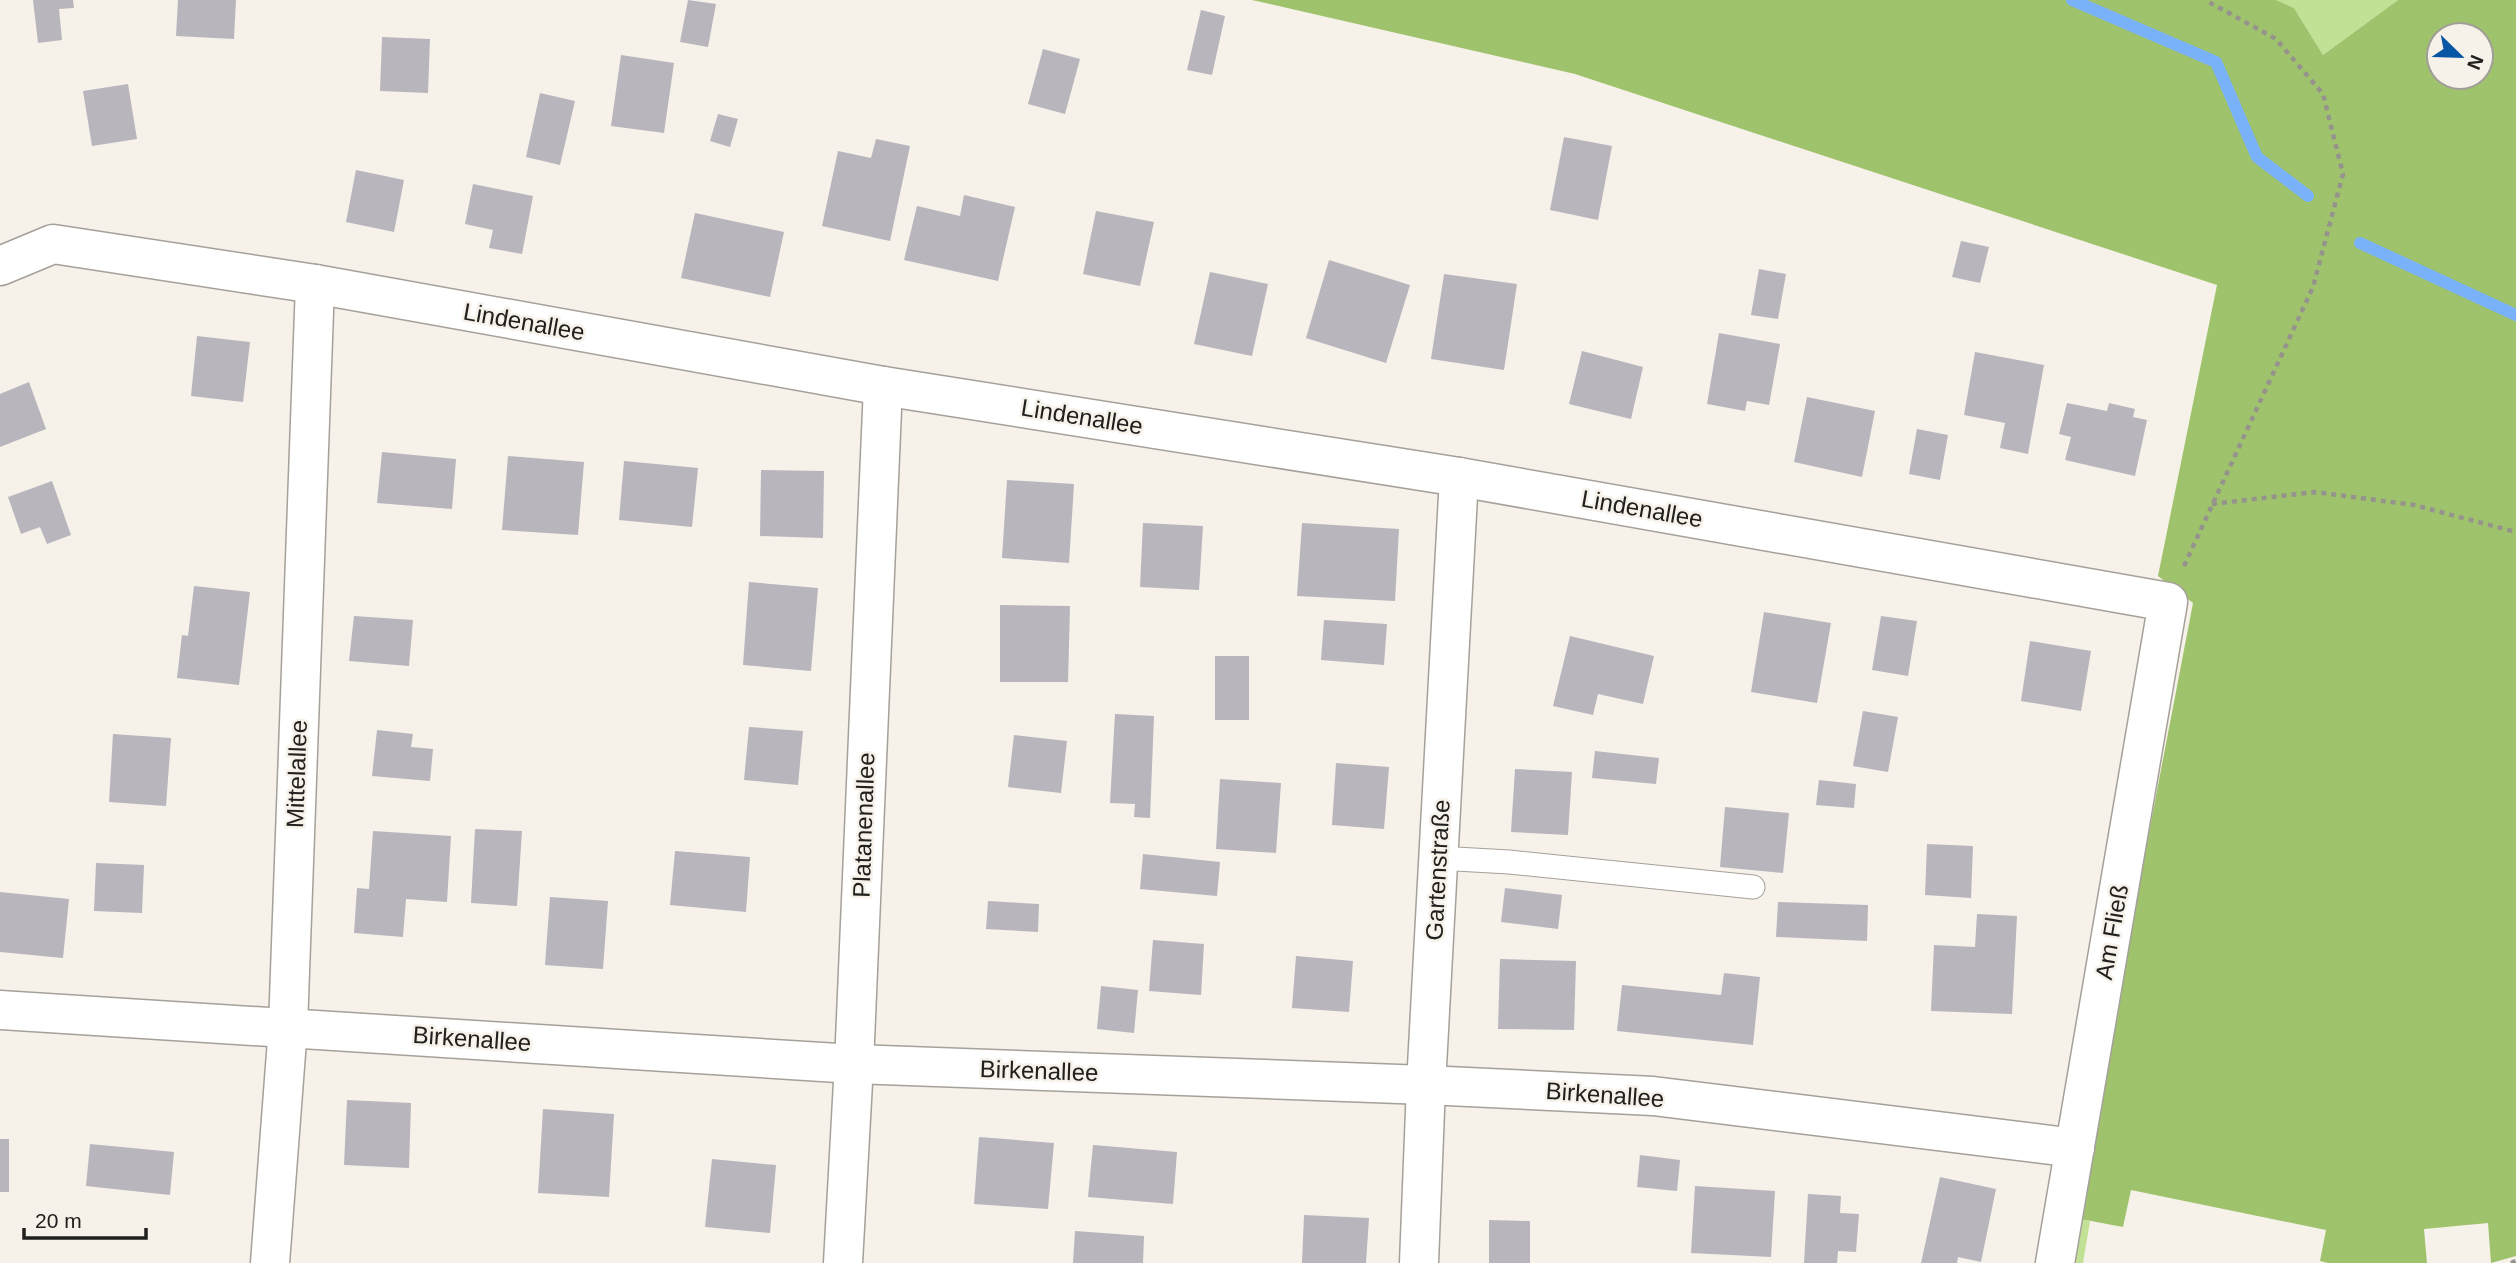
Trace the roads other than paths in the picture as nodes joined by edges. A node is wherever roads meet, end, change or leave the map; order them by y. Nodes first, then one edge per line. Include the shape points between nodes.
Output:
1 (0, 266) edge
2 (315, 284) junction
3 (883, 386) junction
4 (1459, 477) junction
5 (2168, 602) joint
6 (1438, 858) junction
7 (1753, 887) dead end
8 (0, 1010) edge
9 (288, 1027) junction
10 (854, 1064) junction
11 (1426, 1085) junction
12 (2075, 1149) junction
13 (270, 1263) edge
14 (843, 1263) edge
15 (1419, 1263) edge
16 (2055, 1263) edge

1 - 2 street, Lindenallee via 53,244
2 - 3 street, Lindenallee
2 - 9 street, Mittelallee
3 - 4 street, Lindenallee
3 - 10 street, Platanenallee
4 - 5 street, Lindenallee
4 - 6 street, Gartenstraße
5 - 12 street, Am Fließ
6 - 7 lane
6 - 11 street, Gartenstraße
8 - 9 street, Birkenallee
9 - 10 street, Birkenallee
9 - 13 street, Mittelallee
10 - 11 street, Birkenallee
10 - 14 street, Platanenallee
11 - 12 street, Birkenallee via 1653,1096
11 - 15 street, Gartenstraße
12 - 16 street, Am Fließ

